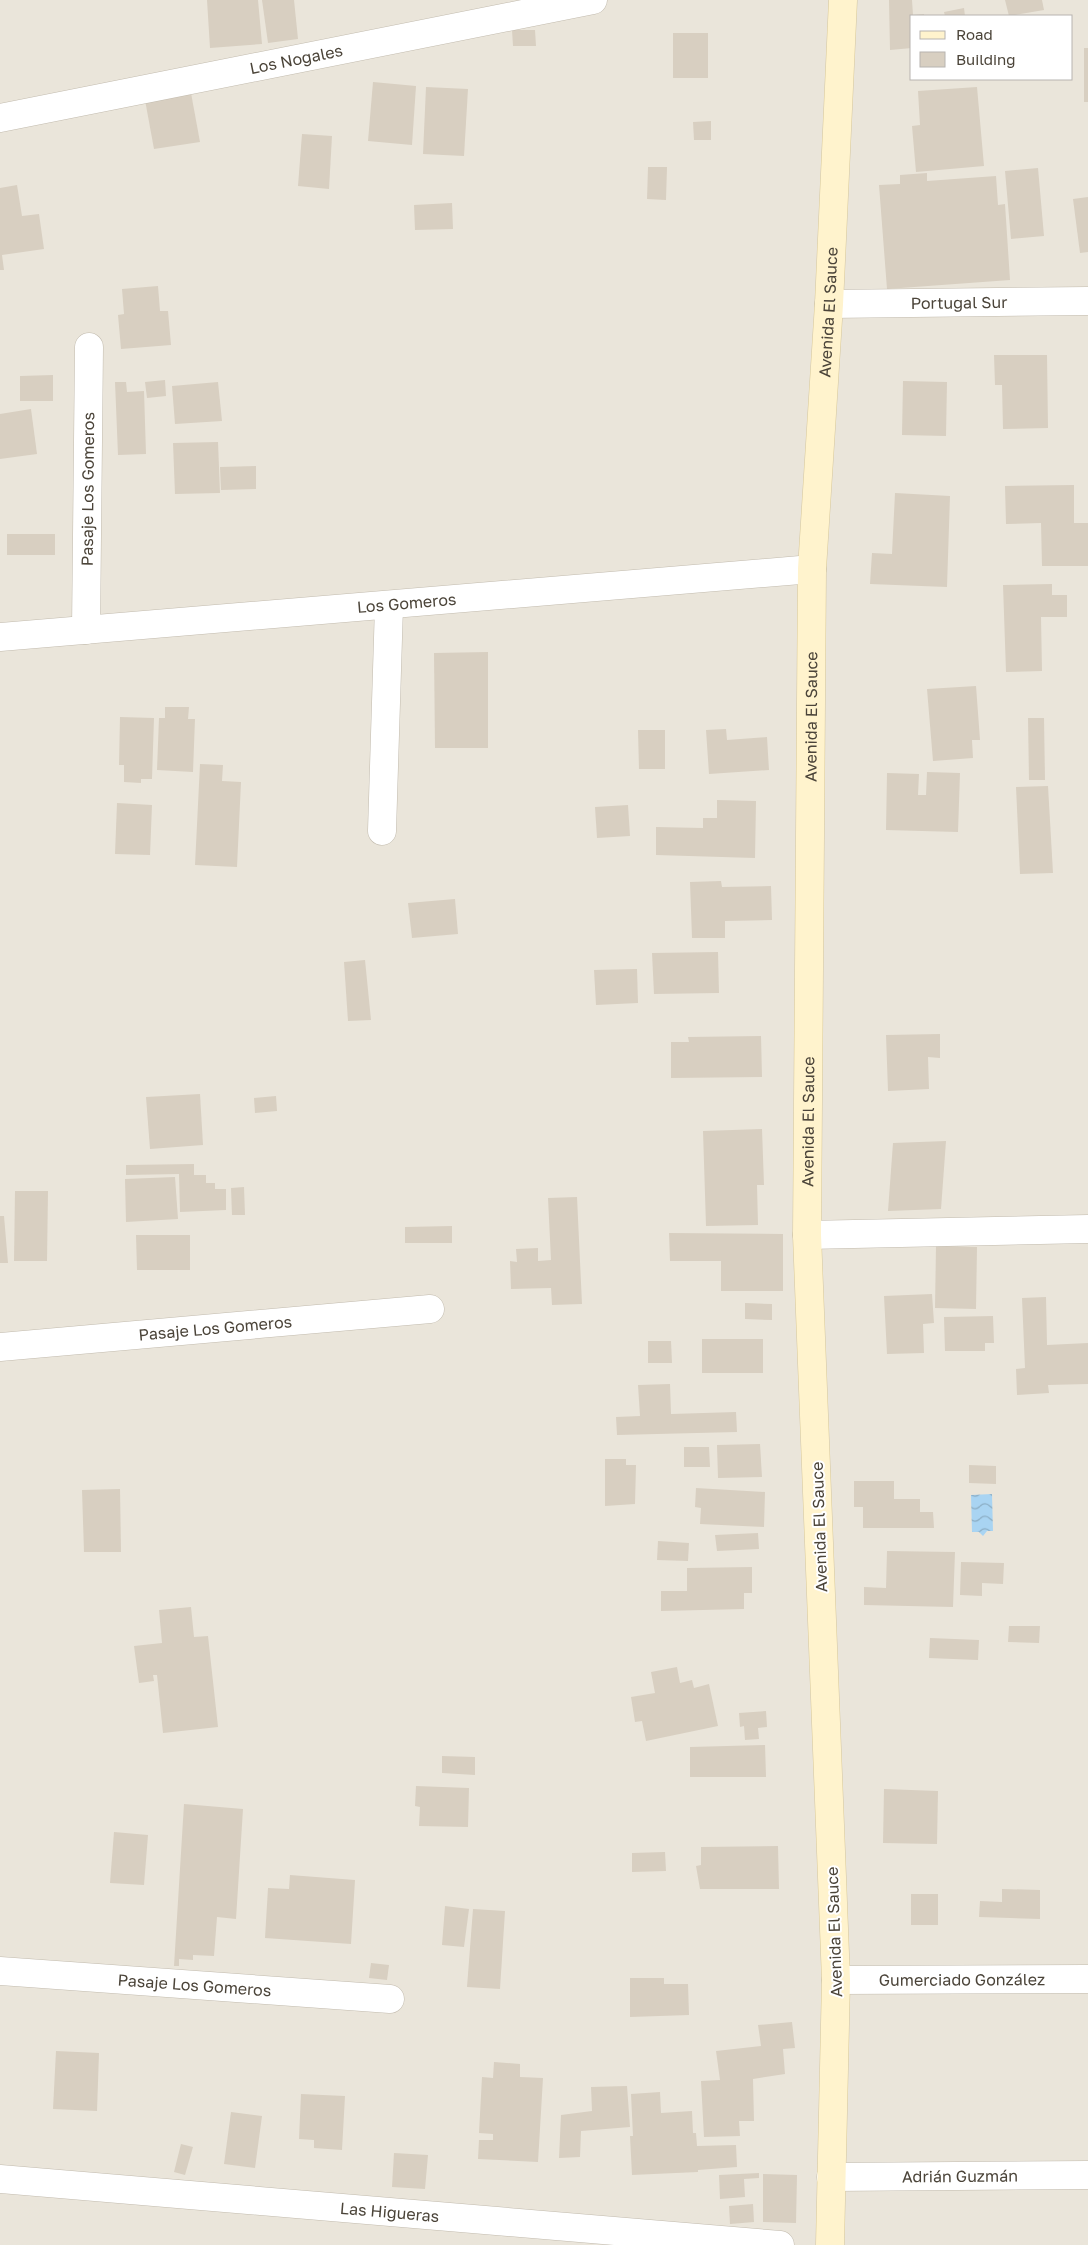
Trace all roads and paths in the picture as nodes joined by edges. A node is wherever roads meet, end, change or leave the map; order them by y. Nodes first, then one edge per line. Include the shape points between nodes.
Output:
1 (592, 0) edge
2 (843, 0) edge
3 (0, 118) edge
4 (1088, 301) edge
5 (829, 304) junction
6 (89, 347) dead end
7 (812, 569) junction
8 (389, 606) junction
9 (86, 630) junction
10 (0, 637) edge
11 (382, 831) dead end
12 (1088, 1229) edge
13 (807, 1236) junction
14 (430, 1310) dead end
15 (0, 1346) edge
16 (0, 1971) edge
17 (1088, 1979) edge
18 (836, 1980) junction
19 (390, 2000) dead end
20 (1088, 2175) edge
21 (832, 2177) junction
22 (0, 2180) edge
23 (780, 2245) edge
24 (830, 2245) edge

1 - 3 street, Los Nogales
2 - 5 street, Avenida El Sauce
4 - 5 street, Portugal Sur
5 - 7 street, Avenida El Sauce
6 - 9 street, Pasaje Los Gomeros
7 - 8 street, Los Gomeros
7 - 13 street, Avenida El Sauce
8 - 9 street, Los Gomeros
8 - 11 street
9 - 10 street, Los Gomeros
12 - 13 street
13 - 18 street, Avenida El Sauce
14 - 15 street, Pasaje Los Gomeros
16 - 19 street, Pasaje Los Gomeros
17 - 18 street, Gumerciado González
18 - 21 street, Avenida El Sauce
20 - 21 street, Adrián Guzmán
21 - 24 street, Avenida El Sauce
22 - 23 street, Las Higueras

